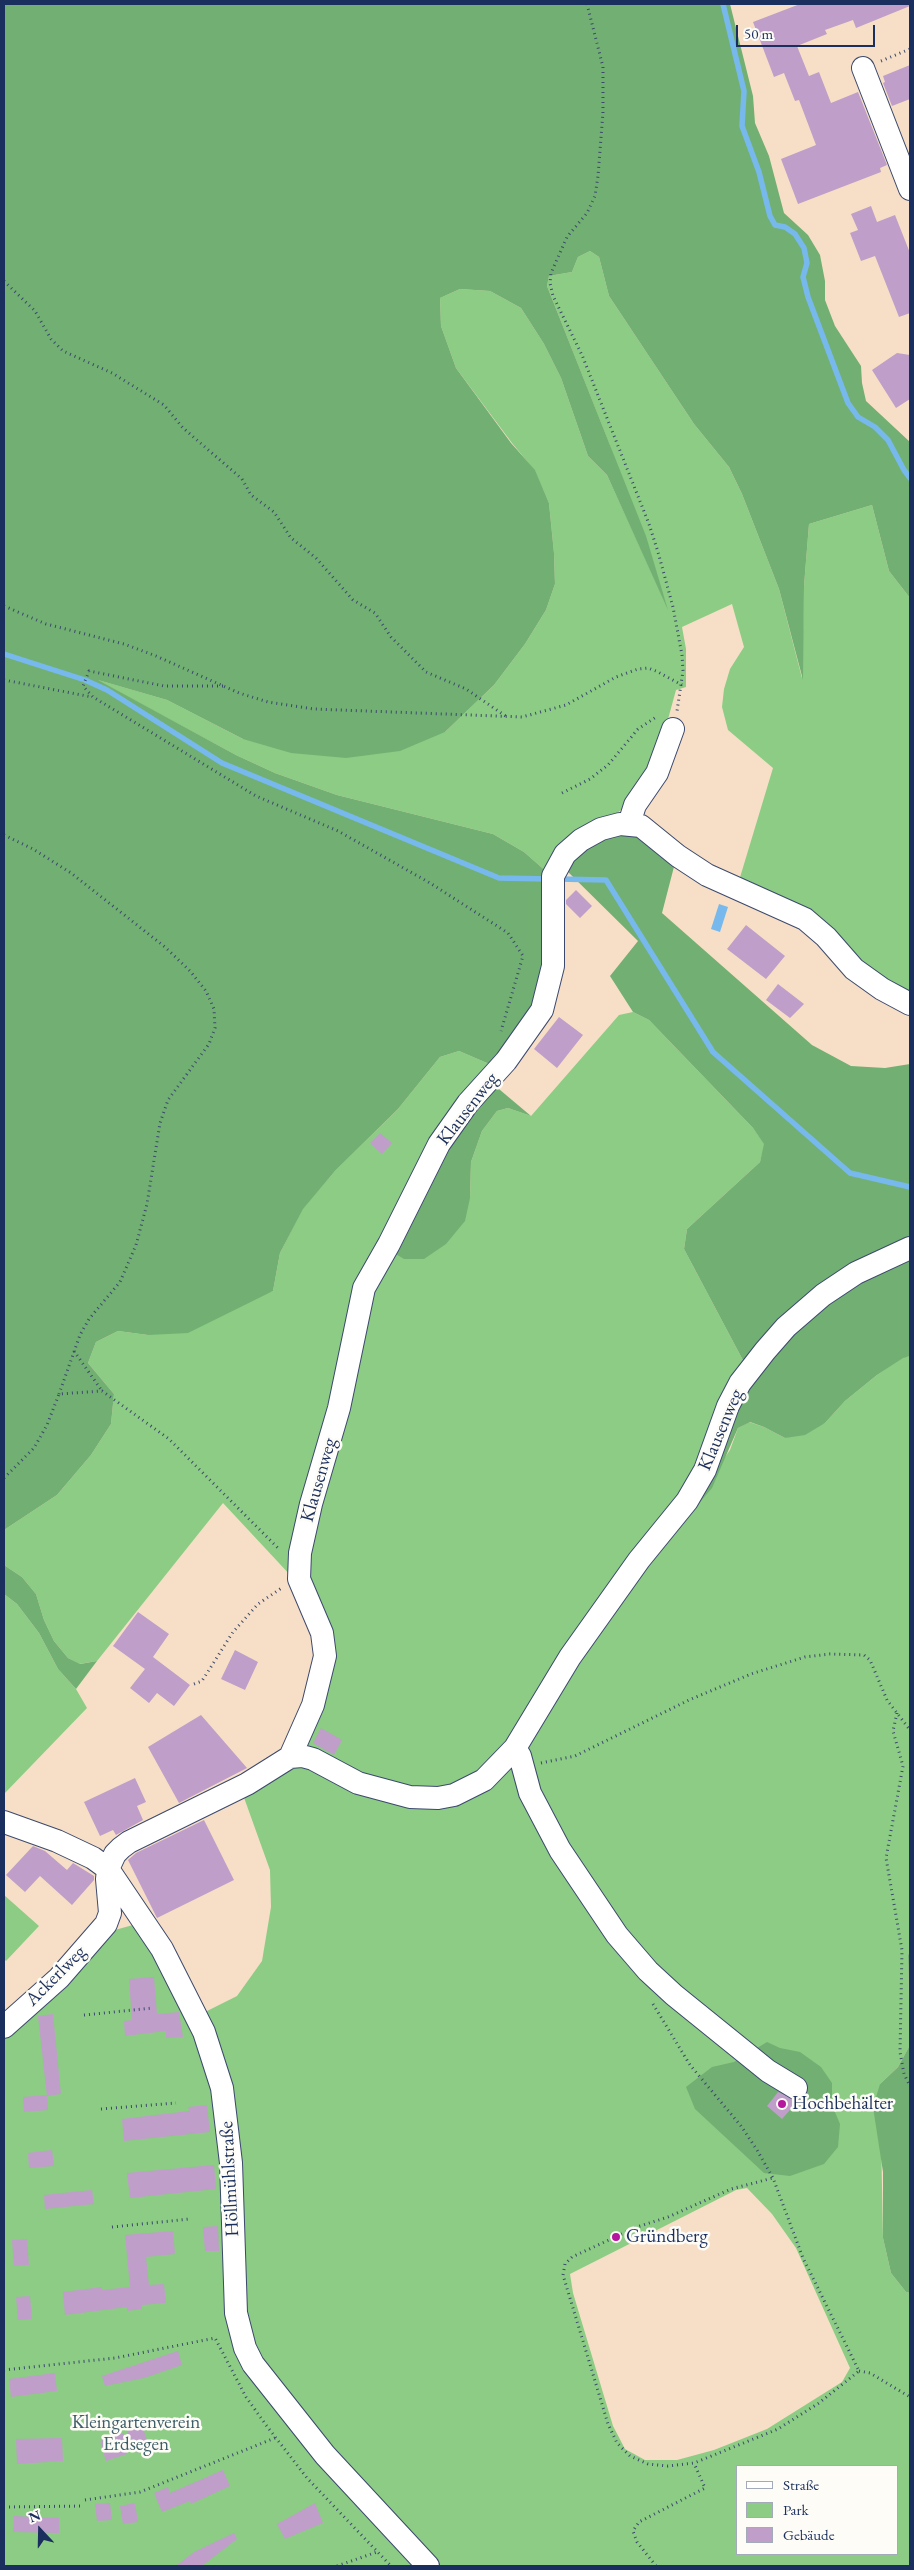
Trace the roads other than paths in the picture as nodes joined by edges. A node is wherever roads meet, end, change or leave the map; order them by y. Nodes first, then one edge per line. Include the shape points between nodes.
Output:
1 (863, 68) road end
2 (902, 145) edge
3 (910, 189) edge
4 (670, 717) road end
5 (629, 824) junction
6 (910, 1004) edge
7 (910, 1248) edge
8 (518, 1752) junction
9 (290, 1757) junction
10 (4, 1822) edge
11 (108, 1869) junction
12 (139, 1914) junction
13 (106, 1924) junction
14 (4, 2027) edge
15 (796, 2088) dead end
16 (428, 2566) edge

1 - 2 street
2 - 3 street
4 - 5 street via 657,772 635,805
5 - 6 street via 641,826 707,875 804,920 826,937 854,969
5 - 9 street, Klausenweg via 601,829 564,854 553,880 553,966 542,1010 506,1061 448,1130 426,1166 390,1244 364,1288 339,1408 305,1526 299,1575 322,1633 325,1656 313,1705
7 - 8 street, Klausenweg via 856,1273 823,1295 786,1327 760,1356 728,1406 697,1486 570,1657
8 - 9 street, Klausenweg via 475,1786 438,1798 389,1793 349,1779 313,1759
8 - 15 street via 530,1793 547,1826 574,1874 617,1935 674,1995 768,2071
9 - 11 street via 247,1784 129,1842 115,1854
10 - 11 street, Höllmühlstraße via 52,1838
11 - 12 street, Höllmühlstraße
11 - 13 street via 110,1914
12 - 13 street
12 - 16 street, Höllmühlstraße via 188,1998 204,2032 222,2088 231,2163 236,2313 253,2364 324,2455
13 - 14 street, Ackerlweg via 59,1978

